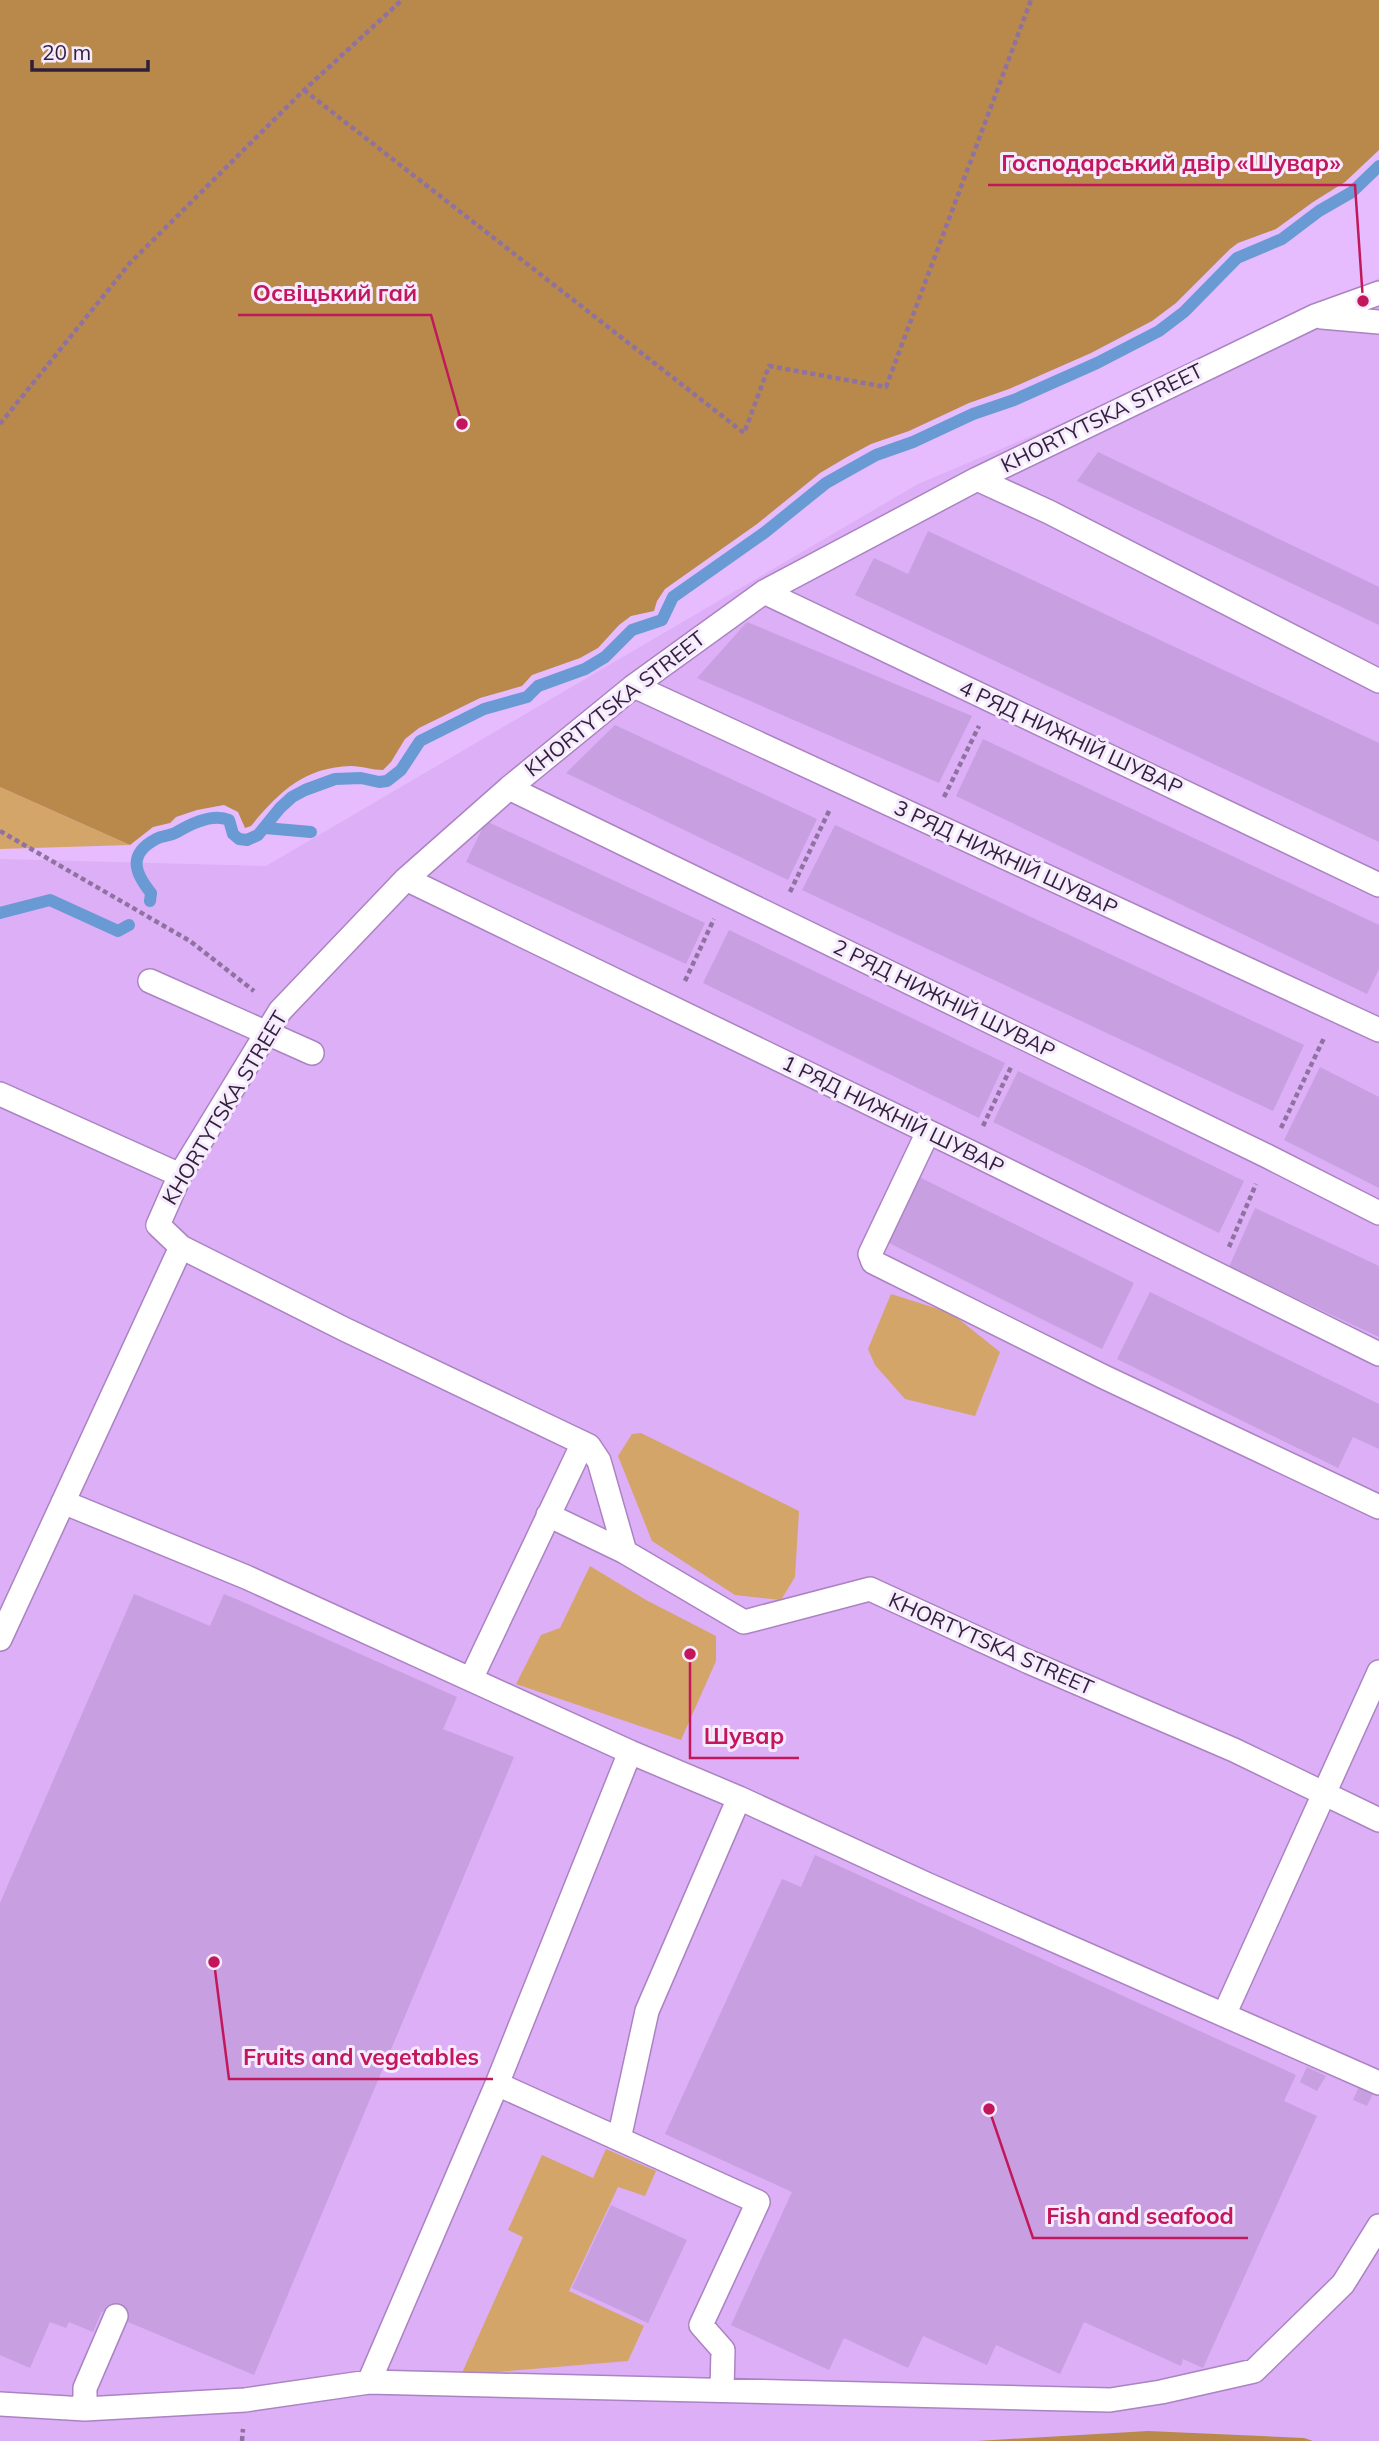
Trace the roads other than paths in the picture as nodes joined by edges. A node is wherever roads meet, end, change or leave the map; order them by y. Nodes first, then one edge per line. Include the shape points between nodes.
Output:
1 (1379, 293) edge
2 (1315, 316) junction
3 (1379, 322) edge
4 (977, 479) junction
5 (764, 592) junction
6 (1379, 681) edge
7 (634, 686) junction
8 (509, 788) junction
9 (405, 880) junction
10 (1379, 885) edge
11 (150, 981) dead end
12 (1379, 1030) edge
13 (267, 1033) junction
14 (313, 1053) dead end
15 (0, 1094) edge
16 (928, 1132) junction
17 (180, 1175) junction
18 (1379, 1213) edge
19 (181, 1247) junction
20 (1379, 1354) edge
21 (583, 1443) junction
22 (63, 1502) junction
23 (1379, 1507) edge
24 (548, 1515) junction
25 (625, 1552) junction
26 (0, 1639) edge
27 (1379, 1672) edge
28 (471, 1679) junction
29 (630, 1752) junction
30 (1323, 1794) junction
31 (739, 1798) junction
32 (1379, 1820) edge
33 (1224, 2015) junction
34 (1379, 2083) edge
35 (497, 2084) junction
36 (620, 2139) junction
37 (1379, 2226) edge
38 (116, 2316) dead end
39 (369, 2382) junction
40 (722, 2390) junction
41 (0, 2404) edge
42 (85, 2409) junction

1 - 2 lane, KHORTYTSKA STREET
2 - 3 lane
2 - 4 lane, KHORTYTSKA STREET
4 - 5 lane, KHORTYTSKA STREET
4 - 6 lane
5 - 7 lane, KHORTYTSKA STREET
5 - 10 lane, 4 РЯД НИЖНІЙ ШУВАР
7 - 8 lane, KHORTYTSKA STREET
7 - 12 lane, 3 РЯД НИЖНІЙ ШУВАР
8 - 9 lane, KHORTYTSKA STREET
8 - 18 lane, 2 РЯД НИЖНІЙ ШУВАР
9 - 13 lane, KHORTYTSKA STREET via 279,1011
9 - 16 lane, 1 РЯД НИЖНІЙ ШУВАР
11 - 13 lane
13 - 14 lane
13 - 17 lane, KHORTYTSKA STREET
15 - 17 lane
16 - 20 lane, 1 РЯД НИЖНІЙ ШУВАР
16 - 23 lane via 870,1254 873,1262
17 - 19 lane, KHORTYTSKA STREET via 158,1225
19 - 21 lane, KHORTYTSKA STREET
19 - 22 lane
21 - 24 lane
21 - 25 lane via 599,1461
22 - 26 lane
22 - 28 lane via 246,1577
24 - 25 lane, KHORTYTSKA STREET
24 - 28 lane
25 - 30 lane, KHORTYTSKA STREET via 744,1622 870,1590
27 - 30 lane
28 - 29 lane
29 - 31 lane
29 - 35 lane
30 - 32 lane, KHORTYTSKA STREET
30 - 33 lane
31 - 33 lane
31 - 36 lane via 647,2011
33 - 34 lane
35 - 36 lane
35 - 39 lane
36 - 40 lane via 758,2202 701,2325 723,2350
37 - 40 lane via 1343,2284 1254,2371 1110,2400
38 - 42 lane via 85,2388
39 - 40 lane
39 - 42 lane via 245,2400
41 - 42 lane

